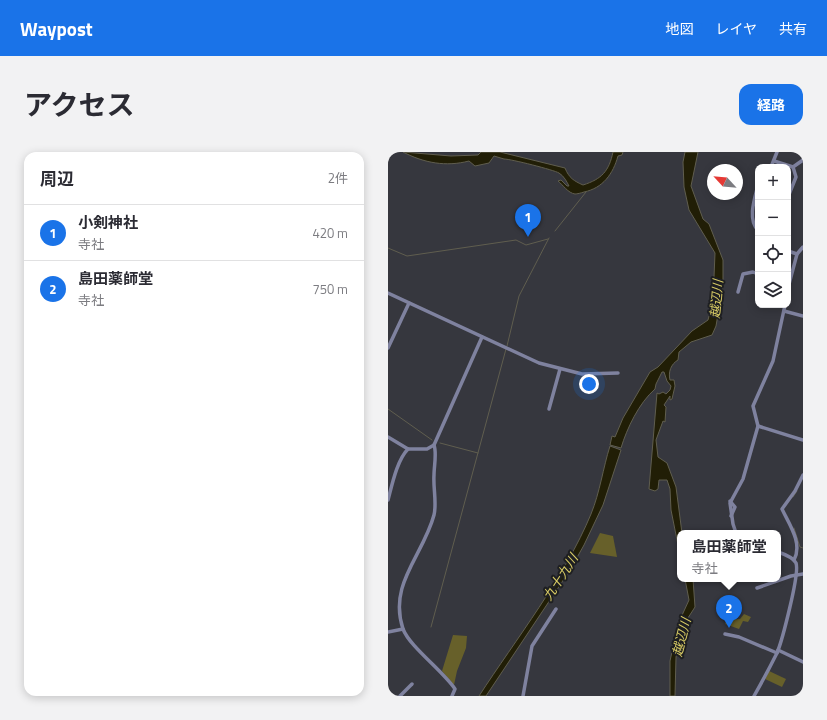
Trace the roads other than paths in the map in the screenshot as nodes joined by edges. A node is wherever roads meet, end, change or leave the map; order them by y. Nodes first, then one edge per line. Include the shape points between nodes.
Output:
1 (777, 152) edge
2 (803, 160) edge
3 (774, 161) junction
4 (772, 164) edge
5 (793, 167) junction
6 (791, 190) edge
7 (755, 203) edge
8 (755, 227) edge
9 (803, 247) edge
10 (791, 252) edge
11 (797, 254) junction
12 (755, 273) edge
13 (791, 275) edge
14 (738, 292) dead end
15 (388, 293) edge
16 (409, 302) junction
17 (784, 308) edge
18 (784, 311) junction
19 (803, 316) edge
20 (482, 337) junction
21 (388, 348) edge
22 (560, 369) junction
23 (618, 373) dead end
24 (549, 408) dead end
25 (758, 426) junction
26 (388, 437) edge
27 (803, 440) edge
28 (434, 445) junction
29 (408, 449) junction
30 (803, 475) edge
31 (388, 498) edge
32 (735, 530) edge
33 (781, 554) edge
34 (794, 560) junction
35 (803, 574) edge
36 (796, 575) junction
37 (781, 580) edge
38 (775, 582) edge
39 (757, 588) dead end
40 (556, 609) dead end
41 (403, 629) junction
42 (388, 632) edge
43 (725, 634) dead end
44 (778, 651) junction
45 (803, 662) edge
46 (412, 684) dead end
47 (400, 696) edge
48 (452, 696) edge
49 (523, 696) edge
50 (754, 696) edge

1 - 3 street
2 - 5 street
3 - 4 street
3 - 5 street
5 - 6 street via 796,177
7 - 8 street
9 - 11 street
10 - 11 street
11 - 13 street
12 - 14 street via 743,274
15 - 16 street
16 - 20 street
16 - 21 street
17 - 18 street
18 - 19 street
18 - 25 street via 773,361 753,406
20 - 22 street via 534,361
20 - 28 street
22 - 23 street via 582,374
22 - 24 street
25 - 27 street
25 - 32 street via 743,479 730,501
26 - 29 street
28 - 29 street via 427,449
28 - 41 street via 434,514 401,584 398,606
29 - 31 street via 400,462
30 - 34 street via 782,509 795,535 797,550
33 - 34 street
34 - 36 street
35 - 36 street
36 - 37 street
36 - 44 street
38 - 39 street
40 - 49 street via 532,646
41 - 42 street
41 - 48 street via 412,642 448,678 455,689
43 - 44 street via 739,636
44 - 45 street
44 - 50 street
46 - 47 street

